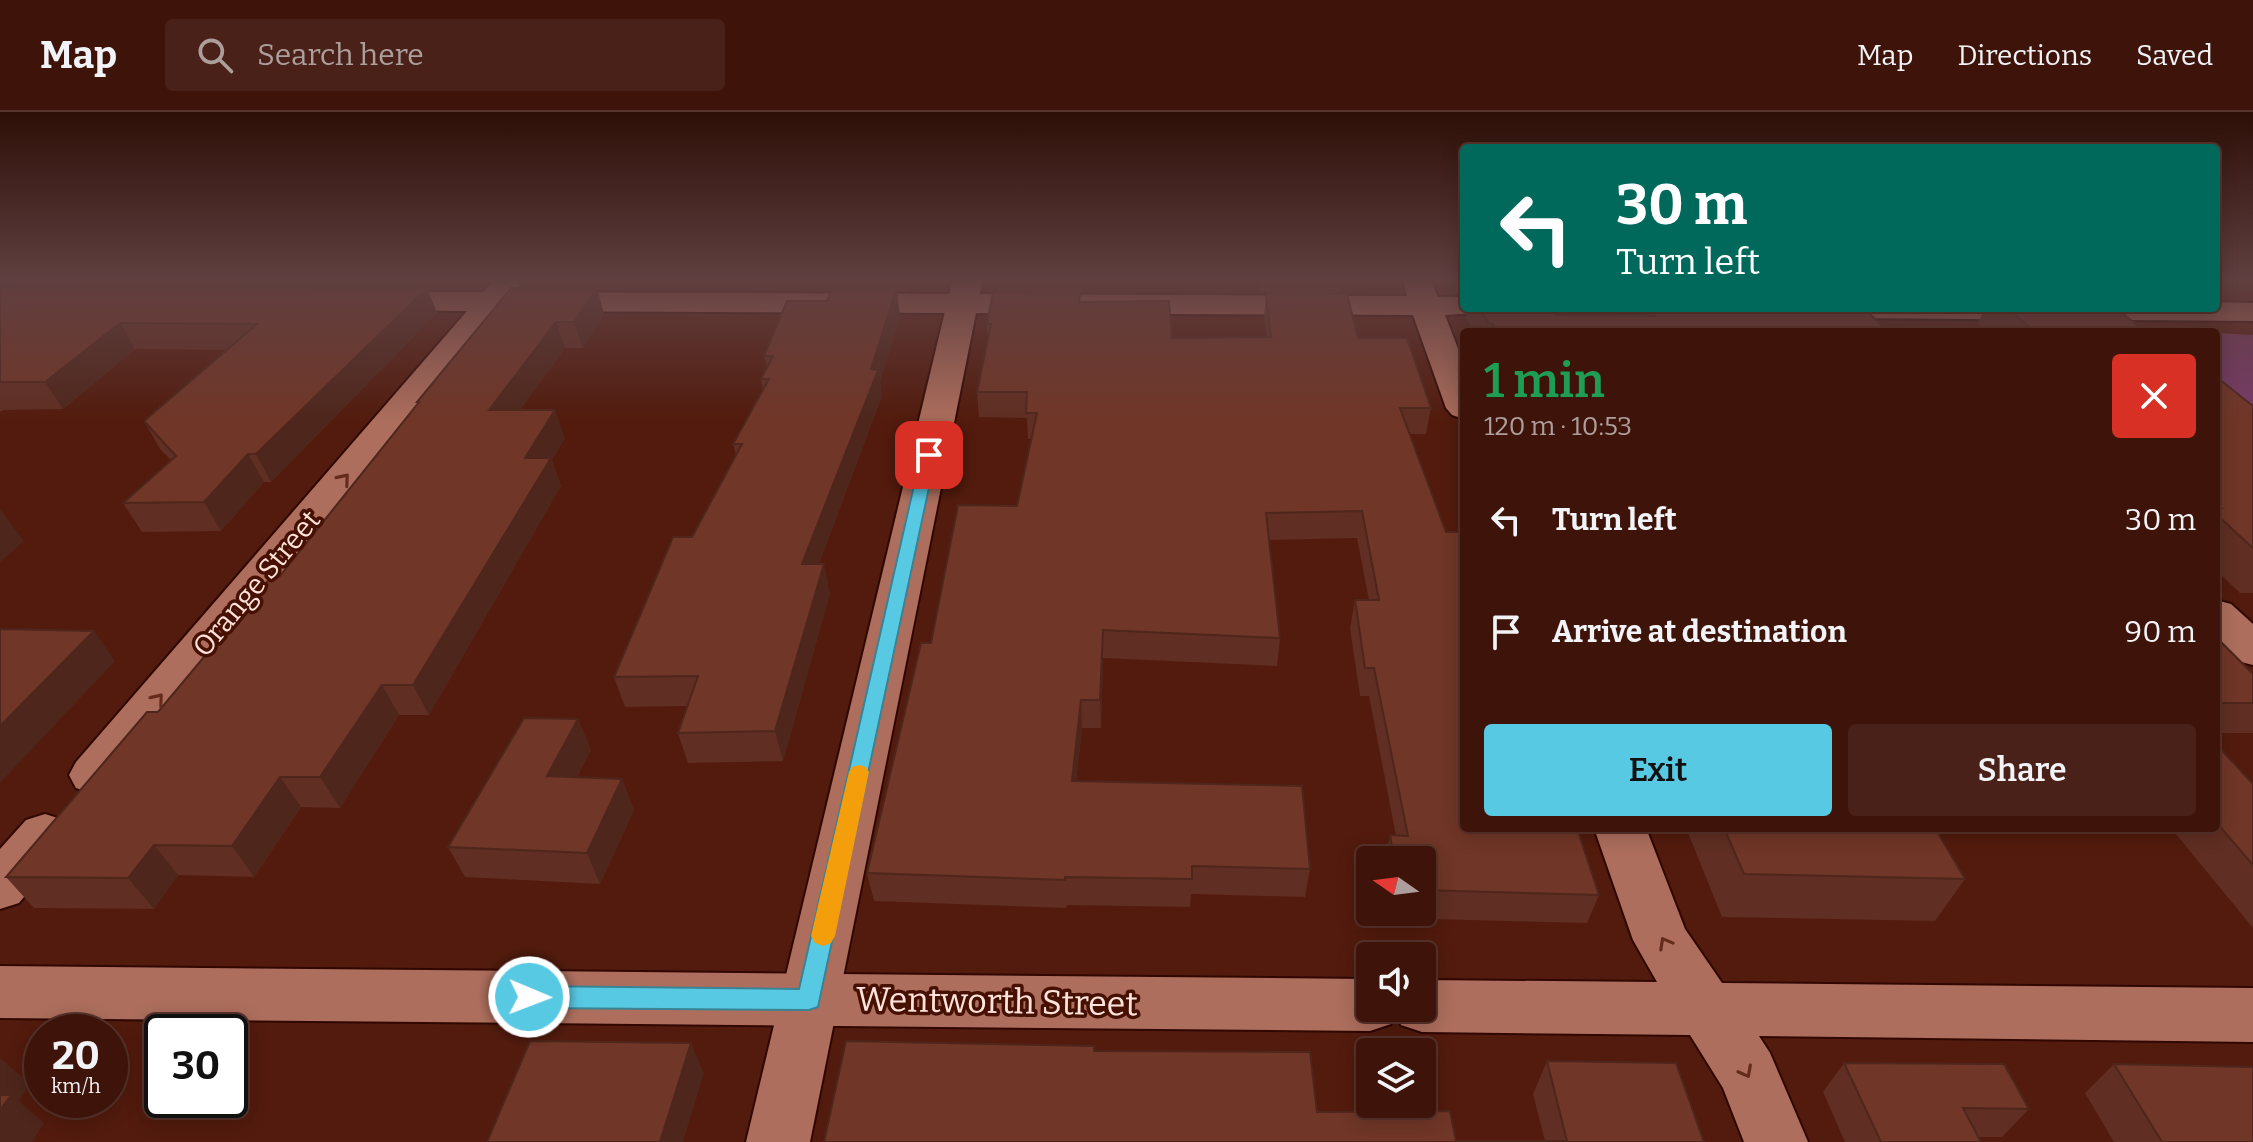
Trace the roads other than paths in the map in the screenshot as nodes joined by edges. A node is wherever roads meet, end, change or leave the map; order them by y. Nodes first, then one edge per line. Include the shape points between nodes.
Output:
1 (472, 326) edge
2 (957, 326) edge
3 (1433, 326) edge
4 (1460, 397) edge
5 (2220, 618) edge
6 (2253, 650) edge
7 (1621, 832) edge
8 (0, 887) edge
9 (0, 992) edge
10 (809, 1000) junction
11 (1356, 1005) edge
12 (1436, 1006) edge
13 (1706, 1009) junction
14 (2253, 1015) edge
15 (778, 1142) edge
16 (1776, 1142) edge

8 -> 1 street, Orange Street
2 - 10 street
3 - 4 street
5 - 6 street
13 -> 7 street via 1661,940
9 - 10 street, Wentworth Street
10 - 11 street, Wentworth Street
10 - 15 street
12 - 13 street
13 - 14 street
13 -> 16 street via 1748,1073

